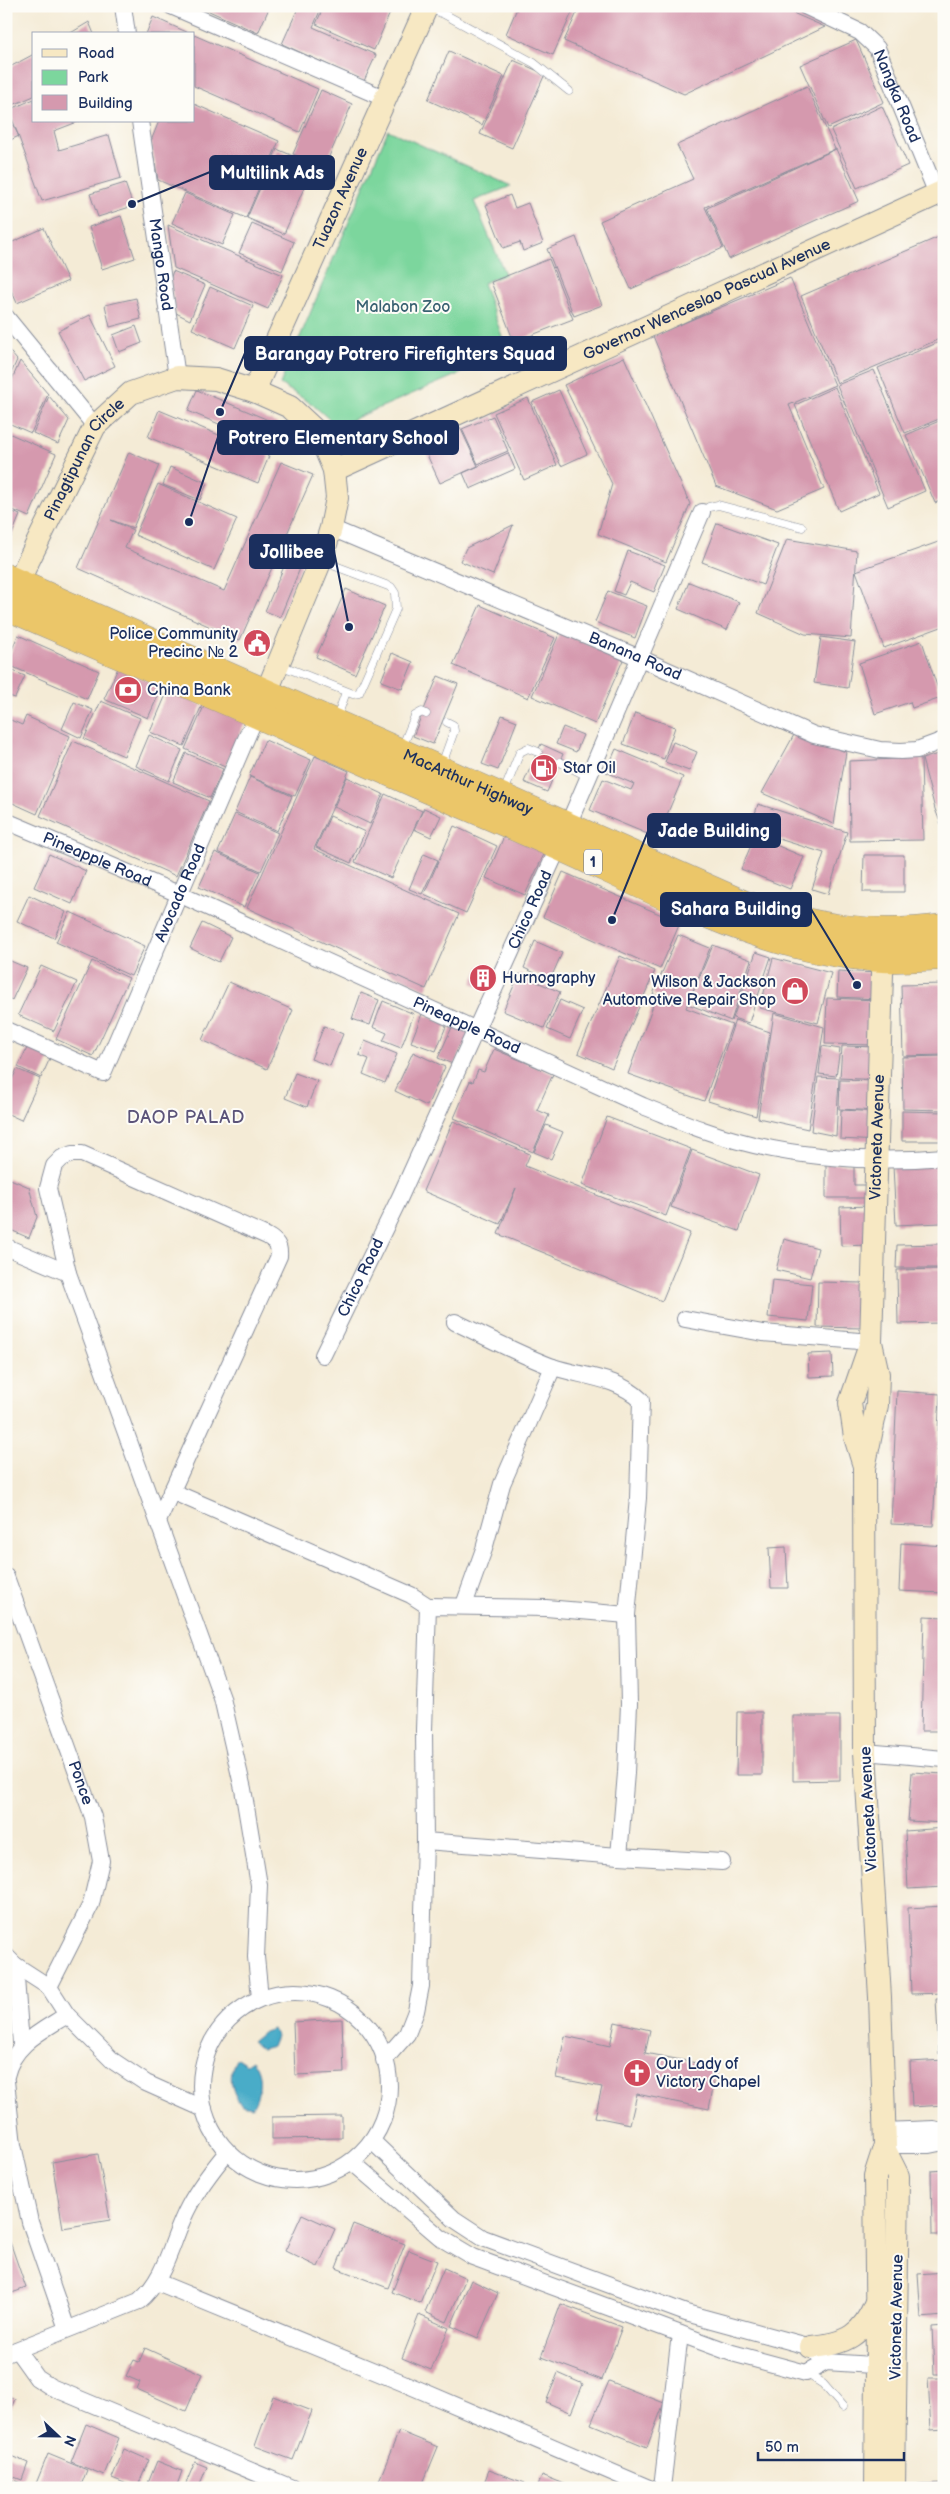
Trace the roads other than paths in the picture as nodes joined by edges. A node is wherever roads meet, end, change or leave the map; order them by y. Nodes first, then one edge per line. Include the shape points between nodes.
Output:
1 (123, 6) edge
2 (171, 6) edge
3 (805, 6) edge
4 (427, 7) edge
5 (127, 32) edge
6 (569, 91) dead end
7 (386, 99) junction
8 (140, 122) edge
9 (940, 193) edge
10 (6, 317) edge
11 (177, 377) junction
12 (254, 391) junction
13 (95, 426) junction
14 (334, 470) junction
15 (702, 512) joint
16 (802, 527) dead end
17 (331, 528) junction
18 (321, 560) junction
19 (9, 596) edge
20 (640, 658) junction
21 (278, 664) junction
22 (346, 692) junction
23 (262, 703) junction
24 (426, 714) dead end
25 (335, 722) junction
26 (447, 722) dead end
27 (944, 740) edge
28 (538, 752) dead end
29 (400, 753) junction
30 (560, 762) dead end
31 (440, 771) junction
32 (589, 777) junction
33 (502, 796) junction
34 (6, 821) edge
35 (563, 837) junction
36 (180, 895) junction
37 (944, 928) edge
38 (883, 946) junction
39 (944, 956) edge
40 (6, 1030) edge
41 (475, 1030) junction
42 (944, 1157) edge
43 (875, 1159) junction
44 (6, 1247) edge
45 (68, 1273) junction
46 (685, 1319) dead end
47 (455, 1322) dead end
48 (870, 1342) junction
49 (323, 1355) dead end
50 (553, 1366) junction
51 (171, 1490) junction
52 (159, 1519) junction
53 (6, 1577) edge
54 (464, 1605) junction
55 (428, 1606) junction
56 (627, 1615) junction
57 (865, 1752) junction
58 (944, 1758) edge
59 (425, 1841) junction
60 (619, 1856) junction
61 (722, 1862) dead end
62 (10, 1961) edge
63 (49, 1987) junction
64 (260, 1998) junction
65 (67, 2015) junction
66 (21, 2045) junction
67 (384, 2060) junction
68 (6, 2076) edge
69 (6, 2081) edge
70 (204, 2109) junction
71 (944, 2132) edge
72 (372, 2141) junction
73 (884, 2142) junction
74 (944, 2142) edge
75 (227, 2152) junction
76 (352, 2162) junction
77 (540, 2260) junction
78 (532, 2280) junction
79 (157, 2282) junction
80 (877, 2299) junction
81 (67, 2329) junction
82 (680, 2334) junction
83 (11, 2352) edge
84 (819, 2354) junction
85 (887, 2366) junction
86 (806, 2374) junction
87 (843, 2407) dead end
88 (292, 2488) edge
89 (649, 2488) edge
90 (662, 2488) edge
91 (876, 2488) edge
92 (894, 2488) edge

1 - 5 street
2 - 7 street
3 - 9 street, Nangka Road via 860,32 877,48
4 - 6 lane via 534,62
4 - 7 main road, Tuazon Avenue
7 - 12 main road, Tuazon Avenue
8 - 11 street, Mango Road
9 - 14 main road, Governor Wenceslao Pascual Avenue
10 - 13 street
11 - 12 main road, Pinagtipunan Circle via 216,379
11 - 13 main road, Pinagtipunan Circle via 131,393
12 - 14 main road, Pinagtipunan Circle via 290,407 318,434
13 - 19 main road, Pinagtipunan Circle
14 - 17 main road, Pinagtipunan Circle via 337,498
15 - 16 lane via 718,505
15 - 20 street, Chico Road
17 - 18 main road, Pinagtipunan Circle
17 - 20 street, Banana Road
18 - 21 main road, Pinagtipunan Circle
18 - 22 lane via 391,587 395,593 396,609 362,689 354,694
19 - 23 highway, MacArthur Highway / 1
20 - 27 street, Banana Road via 814,735 880,750 901,751 917,750
20 - 32 street, Chico Road
21 - 22 lane
21 - 23 main road, Pinagtipunan Circle
22 - 25 lane
23 - 25 highway, MacArthur Highway / 1
23 - 35 highway, MacArthur Highway / 1
23 - 36 street, Avocado Road
24 - 29 lane via 422,712 415,716
25 - 29 highway, MacArthur Highway / 1
26 - 31 lane via 453,725 454,731
28 - 33 lane via 528,748 520,752
29 - 31 highway, MacArthur Highway / 1
30 - 32 lane
31 - 33 highway, MacArthur Highway / 1
32 - 35 street, Chico Road
33 - 35 highway, MacArthur Highway / 1
34 - 36 street, Pineapple Road
35 - 38 highway, MacArthur Highway / 1 via 759,909 860,932
35 - 41 street, Chico Road
36 - 40 street, Avocado Road via 103,1073
36 - 41 street, Pineapple Road
37 - 38 highway, MacArthur Highway / 1
38 - 39 highway, MacArthur Highway / 1
38 - 43 main road, Victoneta Avenue
41 - 43 street, Pineapple Road via 704,1131 795,1151
41 - 49 street, Chico Road via 400,1197
42 - 43 street, Pineapple Road
43 - 48 main road, Victoneta Avenue
44 - 45 street
45 - 51 street via 48,1188 54,1166 72,1154 82,1154 267,1236 280,1248
45 - 52 street
46 - 48 street via 763,1333
47 - 50 street
48 - 57 main road, Victoneta Avenue via 878,1374 877,1405 864,1468
50 - 54 street via 502,1484
50 - 56 street via 614,1382 630,1389 641,1400 638,1498
51 - 52 street
51 - 55 street via 411,1595
52 - 64 street via 222,1698 243,1789 259,1885 256,1956
53 - 63 street, Ponce via 93,1817 101,1861 91,1904
54 - 55 street
54 - 56 street
55 - 59 street
56 - 60 street via 629,1704
57 - 58 street
57 - 73 main road, Victoneta Avenue via 880,1997
59 - 60 street
59 - 67 street via 421,1986 407,2034
60 - 61 street
62 - 63 street
62 - 66 street
63 - 65 street
64 - 67 street via 310,1993 340,2003 365,2023 382,2049
64 - 70 street via 225,2024 208,2049 201,2079
65 - 66 street
65 - 70 street via 113,2061 146,2083
66 - 68 street
67 - 72 street via 389,2080 386,2112
69 - 81 street via 13,2145 30,2222
70 - 75 street via 212,2132
71 - 73 street via 934,2129
72 - 76 street
72 - 77 street via 454,2219 483,2238
73 - 74 street via 929,2145
73 - 80 main road, Victoneta Avenue via 875,2176
73 - 85 main road, Victoneta Avenue via 898,2176
75 - 76 street via 255,2172 288,2181 321,2177
75 - 79 street via 189,2206
76 - 78 street via 441,2238 473,2257
77 - 78 street
77 - 84 street via 686,2313
78 - 82 street
79 - 81 street via 139,2301
79 - 89 street
80 - 84 main road via 869,2320 854,2336
80 - 85 main road, Victoneta Avenue
81 - 83 street
82 - 86 street via 732,2354
82 - 90 street
83 - 88 street via 51,2387
84 - 85 street
84 - 86 street
85 - 91 main road, Victoneta Avenue
85 - 92 main road, Victoneta Avenue
86 - 87 lane via 823,2384

